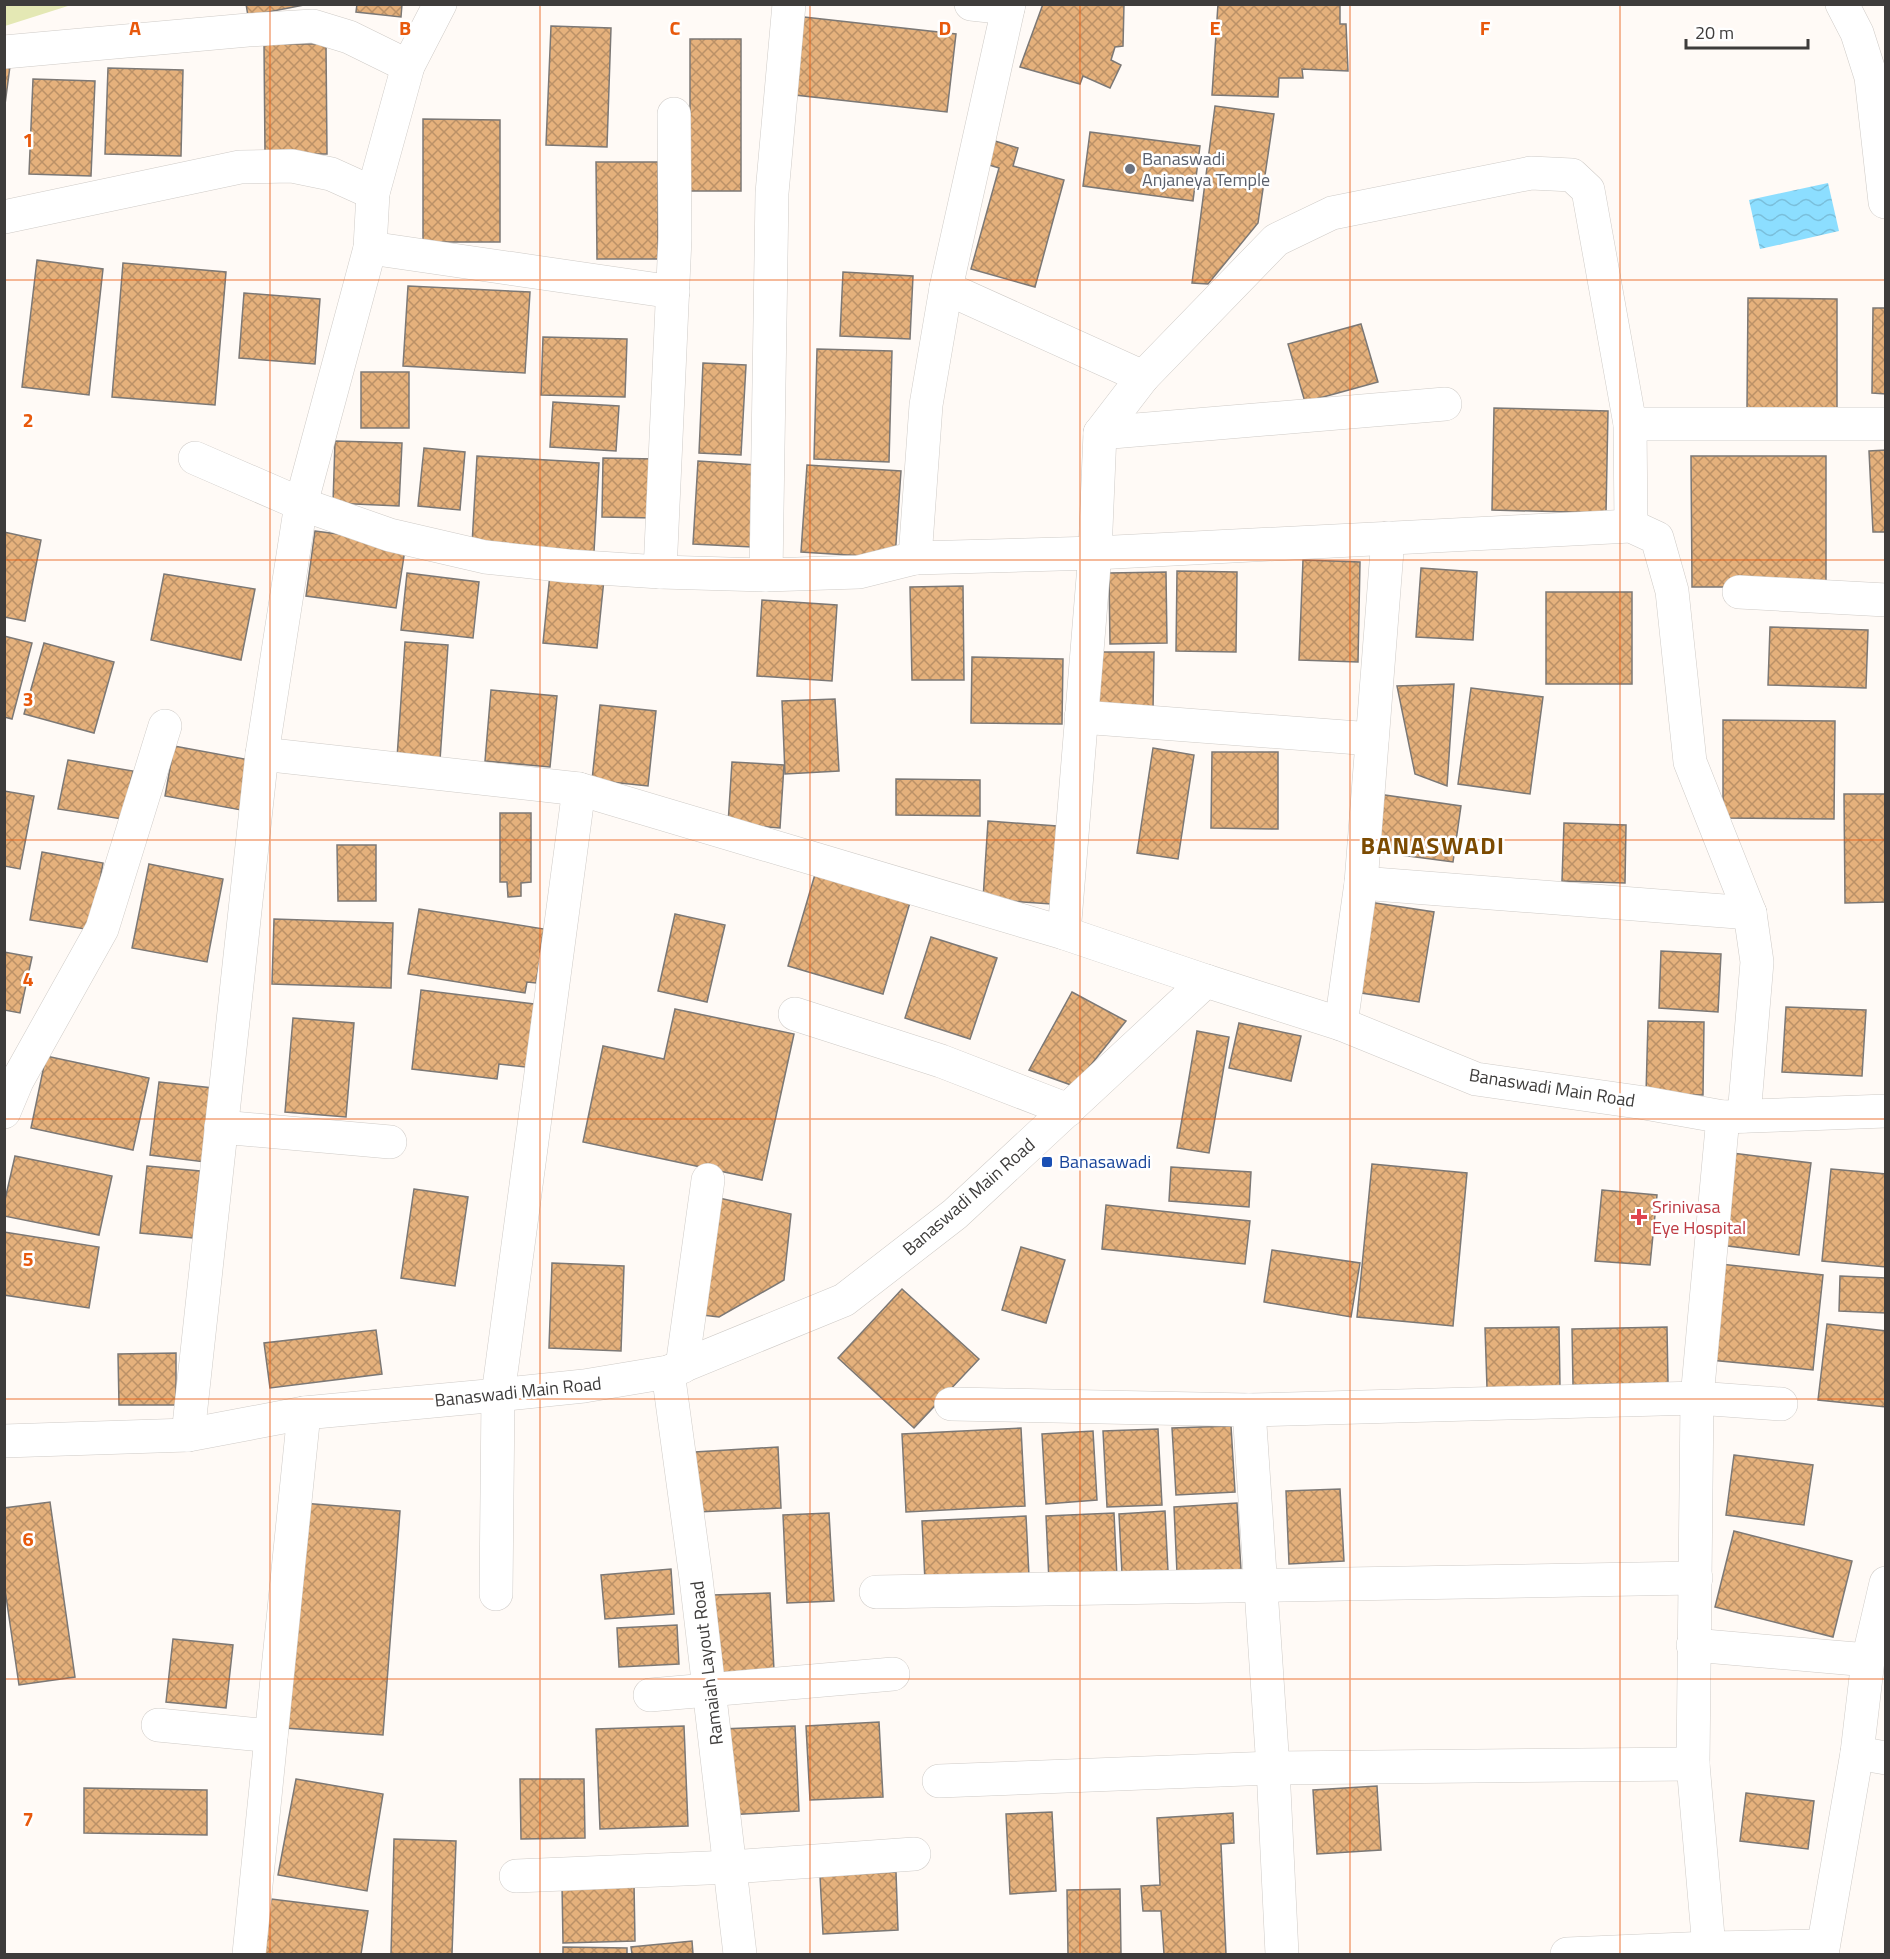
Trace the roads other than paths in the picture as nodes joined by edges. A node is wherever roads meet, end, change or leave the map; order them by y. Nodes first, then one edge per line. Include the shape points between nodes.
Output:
1 (440, 4) edge
2 (789, 4) edge
3 (971, 4) edge
4 (1842, 4) edge
5 (1008, 6) edge
6 (4, 52) edge
7 (408, 66) junction
8 (674, 114) dead end
9 (373, 193) junction
10 (1885, 202) edge
11 (5, 218) edge
12 (370, 248) junction
13 (946, 288) junction
14 (673, 292) junction
15 (1143, 377) junction
16 (1445, 404) dead end
17 (1630, 423) junction
18 (1886, 424) edge
19 (1100, 433) junction
20 (195, 458) dead end
21 (301, 504) junction
22 (1631, 526) junction
23 (1388, 538) junction
24 (1095, 553) junction
25 (915, 558) junction
26 (660, 572) junction
27 (766, 575) junction
28 (1739, 592) dead end
29 (1886, 600) edge
30 (1081, 717) junction
31 (165, 726) dead end
32 (1372, 739) junction
33 (262, 754) junction
34 (579, 789) junction
35 (1361, 883) junction
36 (1750, 913) junction
37 (1064, 933) junction
38 (1206, 981) junction
39 (795, 1014) dead end
40 (1341, 1024) junction
41 (1068, 1110) junction
42 (1886, 1111) edge
43 (4, 1112) edge
44 (1733, 1116) junction
45 (221, 1126) junction
46 (390, 1142) dead end
47 (708, 1180) dead end
48 (675, 1370) junction
49 (498, 1395) junction
50 (1697, 1398) junction
51 (951, 1404) dead end
52 (1781, 1404) dead end
53 (1249, 1410) junction
54 (304, 1413) junction
55 (188, 1435) junction
56 (4, 1441) edge
57 (1696, 1578) junction
58 (1886, 1583) edge
59 (1260, 1586) junction
60 (876, 1592) dead end
61 (496, 1594) dead end
62 (1693, 1645) junction
63 (1868, 1660) junction
64 (893, 1674) dead end
65 (710, 1690) junction
66 (650, 1695) dead end
67 (158, 1725) dead end
68 (271, 1736) junction
69 (1871, 1755) edge
70 (1693, 1764) junction
71 (1273, 1768) junction
72 (939, 1781) dead end
73 (914, 1854) dead end
74 (731, 1867) junction
75 (516, 1876) dead end
76 (1709, 1948) junction
77 (1822, 1950) edge
78 (249, 1954) edge
79 (740, 1954) edge
80 (1282, 1954) edge
81 (1567, 1954) edge

1 - 7 street
2 - 27 street via 772,193
3 - 5 street
4 - 10 street via 1857,33 1871,77
5 - 13 street
6 - 7 street via 313,26 349,37
7 - 9 street
8 - 14 street
9 - 11 street via 331,174 292,166 240,167
9 - 12 street
12 - 14 street
12 - 21 street
13 - 15 street
13 - 25 street via 926,405
14 - 26 street
15 - 17 street via 1276,240 1323,217 1531,174 1572,176 1588,190
15 - 19 street
16 - 19 street
17 - 18 street
17 - 22 street
19 - 24 street
20 - 21 street
21 - 26 street via 390,535 485,557
21 - 33 street
22 - 23 street
22 - 36 street via 1657,538 1672,591 1690,762
23 - 24 street
23 - 32 street
24 - 25 street
24 - 30 street
25 - 27 street via 859,572
26 - 27 street
28 - 29 street
30 - 32 street
30 - 37 street
31 - 43 street via 102,929 17,1081
32 - 35 street
33 - 34 street
33 - 45 street
34 - 37 street
34 - 49 street
35 - 36 street
35 - 40 street
36 - 44 street via 1757,962
37 - 38 street
38 - 40 street, Banaswadi Main Road
38 - 41 street, Banaswadi Main Road
39 - 41 street via 941,1061
40 - 44 street, Banaswadi Main Road via 1476,1079
41 - 48 street, Banaswadi Main Road via 955,1214 844,1300
42 - 44 street, Banaswadi Main Road
44 - 50 street
45 - 46 street
45 - 55 street
47 - 48 street, Ramaiah Layout Road
48 - 49 street, Banaswadi Main Road via 584,1386
48 - 65 street, Ramaiah Layout Road
49 - 54 street, Banaswadi Main Road
49 - 61 street
50 - 52 street
50 - 53 street
50 - 57 street
51 - 53 street
53 - 59 street
54 - 55 street, Banaswadi Main Road
54 - 68 street
55 - 56 street, Banaswadi Main Road
57 - 59 street
57 - 62 street
58 - 63 street
59 - 60 street
59 - 71 street
62 - 63 street
62 - 70 street
63 - 69 street
64 - 65 street
65 - 66 street
65 - 74 street, Ramaiah Layout Road
67 - 68 street
68 - 78 street
69 - 77 street
70 - 71 street
70 - 76 street
71 - 72 street
71 - 80 street
73 - 74 street
74 - 75 street
74 - 79 street, Ramaiah Layout Road
76 - 77 street
76 - 81 street

